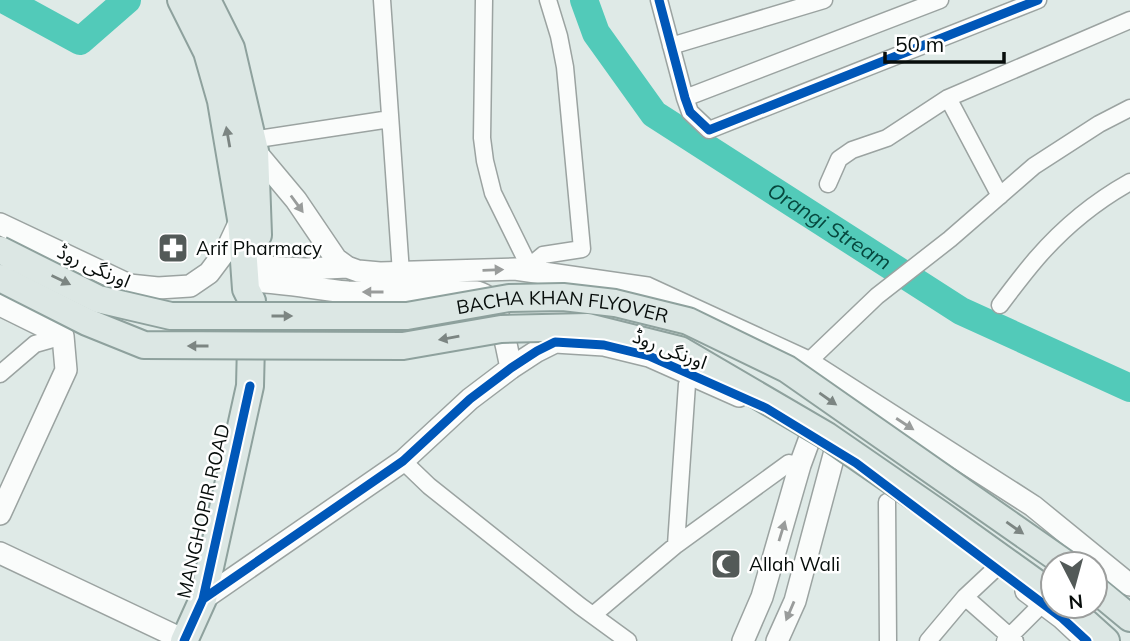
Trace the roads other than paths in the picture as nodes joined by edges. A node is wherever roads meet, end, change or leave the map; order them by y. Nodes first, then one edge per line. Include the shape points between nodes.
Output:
1 (181, 0) edge
2 (207, 0) edge
3 (382, 0) edge
4 (484, 0) edge
5 (548, 0) edge
6 (659, 0) edge
7 (824, 0) edge
8 (940, 0) edge
9 (1038, 0) edge
10 (1130, 20) edge
11 (671, 46) junction
12 (219, 50) junction
13 (685, 98) junction
14 (948, 98) junction
15 (1130, 108) edge
16 (390, 119) junction
17 (253, 145) junction
18 (1130, 182) edge
19 (828, 184) dead end
20 (1000, 196) junction
21 (241, 219) junction
22 (0, 224) edge
23 (0, 250) edge
24 (347, 267) junction
25 (527, 268) junction
26 (401, 272) junction
27 (0, 278) edge
28 (253, 279) junction
29 (0, 305) edge
30 (1000, 305) dead end
31 (63, 336) junction
32 (808, 362) junction
33 (511, 368) junction
34 (0, 374) edge
35 (687, 384) dead end
36 (811, 435) junction
37 (835, 451) junction
38 (403, 461) junction
39 (800, 465) junction
40 (887, 502) dead end
41 (0, 514) edge
42 (677, 545) junction
43 (1046, 550) edge
44 (0, 554) edge
45 (996, 568) junction
46 (1130, 585) edge
47 (1039, 590) edge
48 (1039, 592) edge
49 (965, 597) junction
50 (203, 599) junction
51 (1109, 601) edge
52 (1039, 614) edge
53 (593, 615) junction
54 (1130, 618) edge
55 (1064, 620) edge
56 (1079, 620) edge
57 (1010, 640) edge
58 (184, 641) edge
59 (628, 641) edge
60 (743, 641) edge
61 (777, 641) edge
62 (888, 641) edge
63 (928, 641) edge
64 (1087, 641) edge
65 (1106, 641) edge

1 - 12 main road, MANGHOPIR ROAD
2 - 12 main road, MANGHOPIR ROAD
3 - 16 street
4 - 25 street via 485,161 493,193
5 - 25 street via 565,67 582,249 543,255
6 - 11 street
7 - 11 street
8 - 13 street
9 - 13 street via 709,130 690,112
10 - 14 street
11 - 13 street
12 - 17 main road, MANGHOPIR ROAD
21 -> 12 main road, MANGHOPIR ROAD via 221,101
14 - 19 street via 887,138 839,159
14 - 20 street
15 - 20 street via 1034,166
16 - 17 street
16 - 26 street
17 -> 24 street via 336,259
17 - 28 main road, MANGHOPIR ROAD
18 - 30 street via 1059,234
20 - 32 street via 877,296
21 - 22 street, اورنگی روڈ via 209,273 190,286 159,288 129,285
21 - 28 main road, MANGHOPIR ROAD
23 -> 43 main road, BACHA KHAN FLYOVER, bridge via 98,299 171,316 407,316 509,298 563,297 615,303 688,321 787,369
24 - 26 street
24 - 28 street
26 -> 25 street
25 - 32 street via 647,288
47 -> 27 main road, BACHA KHAN FLYOVER, bridge via 827,436 680,350 588,327 501,329 403,346 144,345
33 -> 28 street via 493,304 477,292 351,292
28 - 50 main road, MANGHOPIR ROAD via 250,386
29 - 31 street
31 - 34 street via 35,344
31 - 41 street via 66,370
32 -> 46 street via 1033,506
33 - 36 street, اورنگی روڈ via 555,342 604,345 649,356 766,408
33 - 38 street, اورنگی روڈ
35 - 42 street
36 - 37 street, اورنگی روڈ
36 - 39 street
37 - 45 street, اورنگی روڈ
37 -> 61 street via 795,601
38 - 50 street, اورنگی روڈ
38 - 53 street
39 - 42 street via 789,463
60 -> 39 street via 762,597
40 - 62 street
42 - 53 street
44 - 58 street, MANGHOPIR ROAD
45 - 48 street, اورنگی روڈ
45 - 49 street
49 - 57 street
49 - 63 street
50 - 58 main road, MANGHOPIR ROAD
51 - 54 main road
52 - 57 street
53 - 59 street
55 - 64 street, اورنگی روڈ
56 - 65 main road, BACHA KHAN FLYOVER

